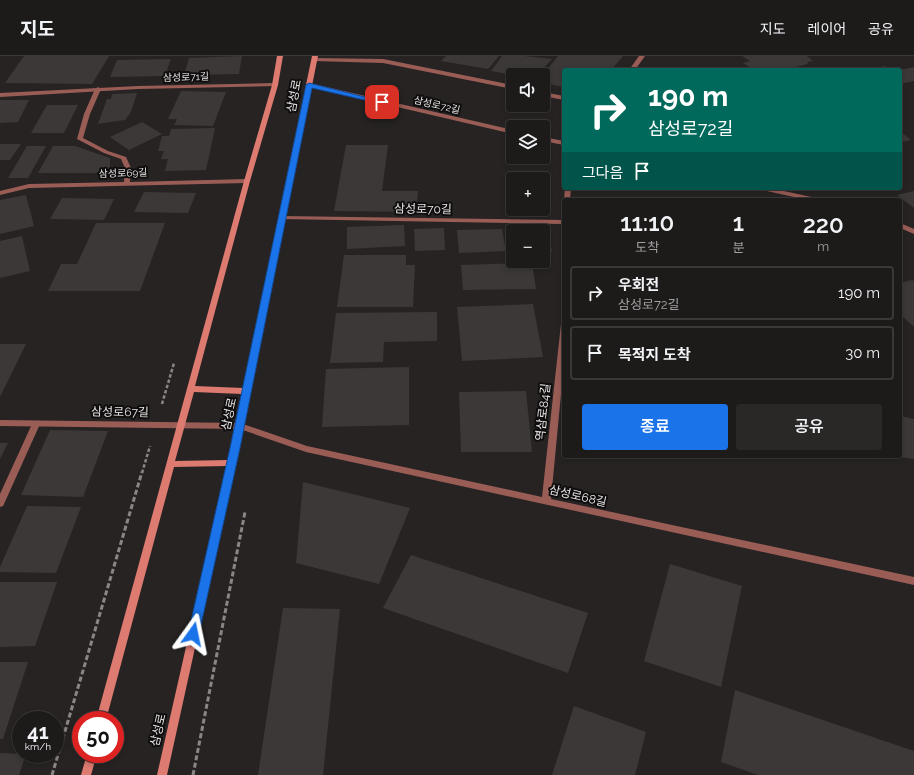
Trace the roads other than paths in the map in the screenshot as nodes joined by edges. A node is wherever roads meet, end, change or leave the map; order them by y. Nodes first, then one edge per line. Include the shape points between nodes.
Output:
1 (280, 56) edge
2 (642, 56) edge
3 (314, 58) edge
4 (633, 68) edge
5 (275, 85) junction
6 (309, 85) junction
7 (506, 86) edge
8 (98, 89) junction
9 (0, 95) edge
10 (550, 95) edge
11 (562, 98) edge
12 (506, 130) edge
13 (550, 140) edge
14 (562, 143) edge
15 (247, 181) junction
16 (127, 184) junction
17 (771, 190) edge
18 (0, 193) edge
19 (807, 198) edge
20 (282, 218) junction
21 (562, 222) edge
22 (902, 226) edge
23 (914, 232) edge
24 (562, 345) edge
25 (191, 389) junction
26 (247, 391) junction
27 (0, 423) edge
28 (36, 424) junction
29 (181, 425) junction
30 (240, 426) junction
31 (231, 463) junction
32 (171, 464) junction
33 (546, 501) junction
34 (0, 504) edge
35 (914, 581) edge
36 (103, 711) edge
37 (89, 763) edge
38 (86, 775) edge
39 (162, 775) edge

1 - 5 main road, 삼성로
2 - 4 street
3 - 6 main road, 삼성로
3 - 7 street via 383,61
5 - 8 street, 삼성로71길
5 - 15 main road, 삼성로
6 - 12 street, 삼성로72길
6 - 20 main road, 삼성로
8 - 9 street, 삼성로71길
8 - 16 street via 80,139 124,158 128,168
10 - 11 street
13 - 14 street
15 - 16 street, 삼성로69길
15 - 25 main road, 삼성로
16 - 18 street, 삼성로69길 via 29,186
17 - 19 street
20 - 21 street, 삼성로70길
20 - 26 main road, 삼성로
22 - 23 street
24 - 33 street, 역삼로84길
25 - 26 main road
25 - 29 main road, 삼성로
26 - 30 main road, 삼성로
27 - 28 street, 삼성로67길
28 - 29 street, 삼성로67길
28 - 34 street
29 - 30 street, 삼성로67길
29 - 32 main road, 삼성로
30 - 31 main road, 삼성로
30 - 33 street, 삼성로68길 via 306,449
31 - 32 main road
31 - 39 main road, 삼성로
32 - 36 main road, 삼성로
33 - 35 street, 삼성로68길
37 - 38 main road

